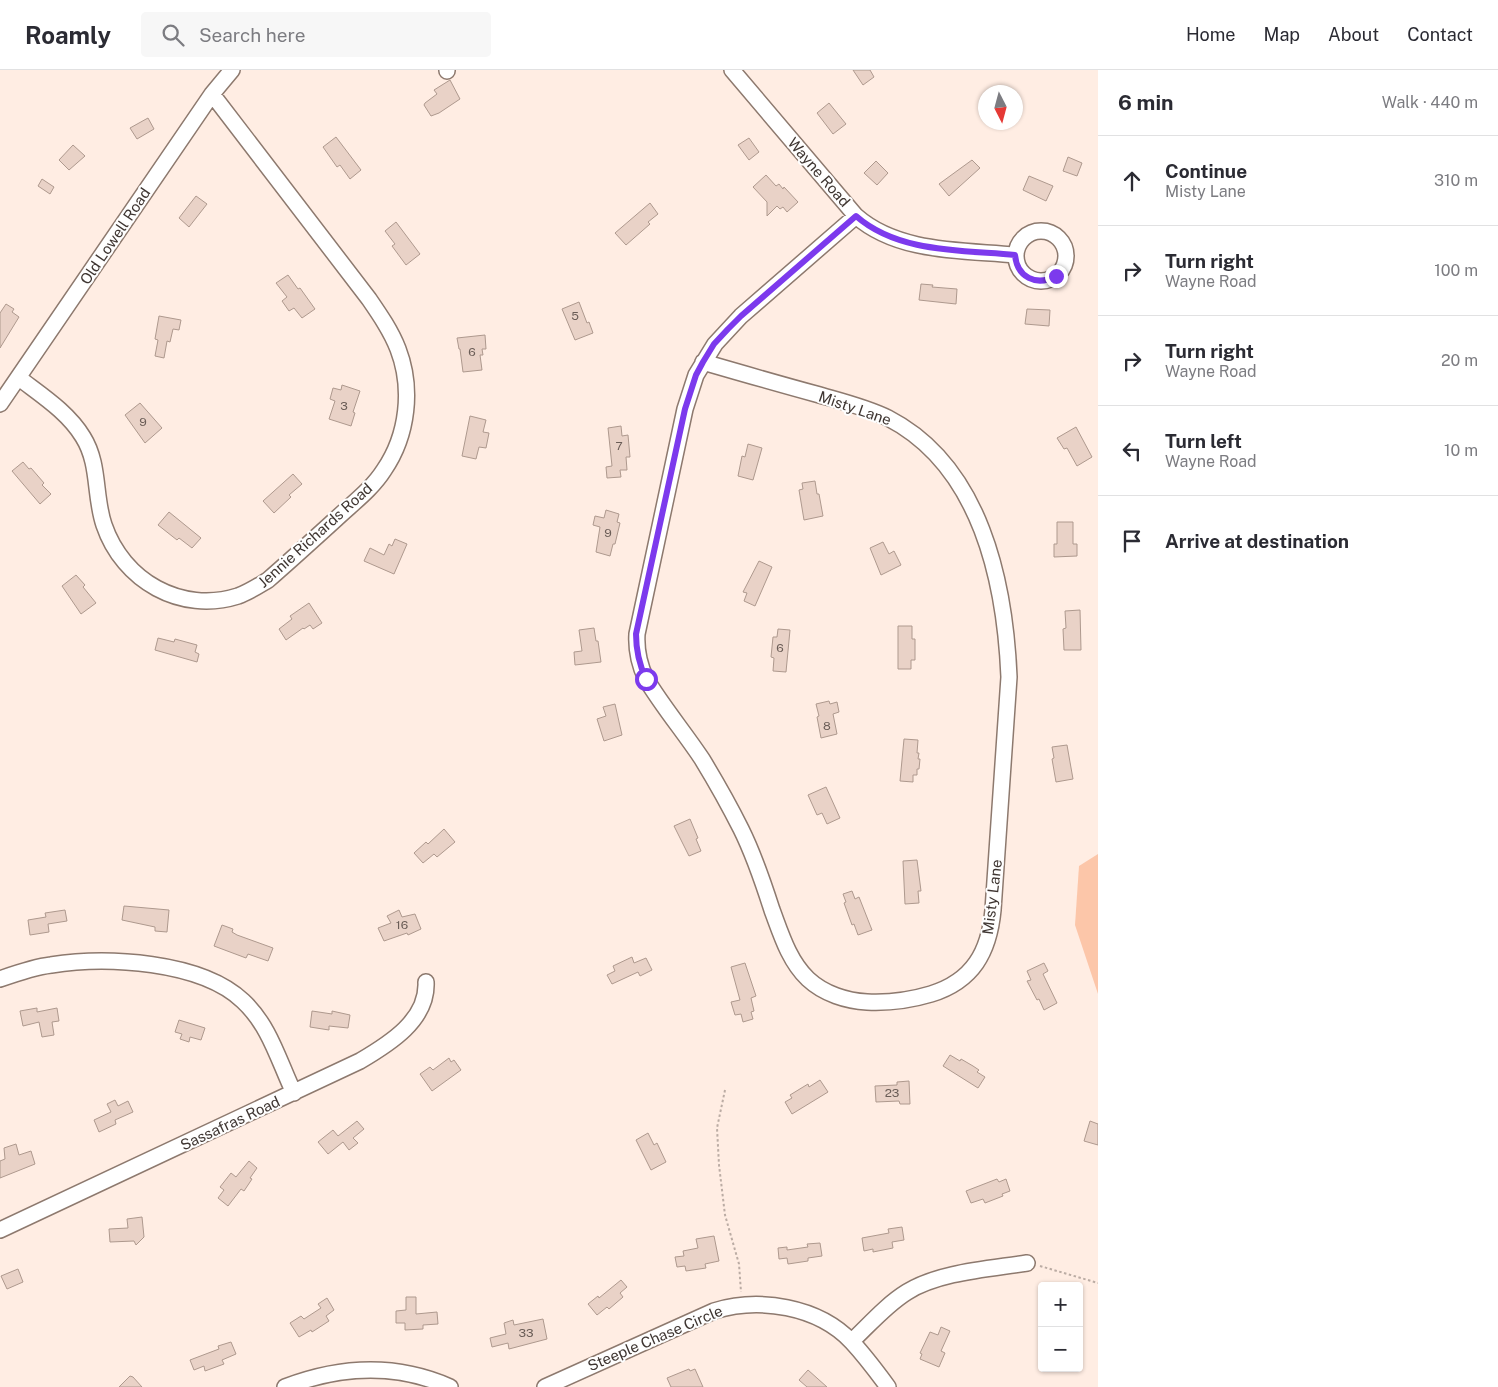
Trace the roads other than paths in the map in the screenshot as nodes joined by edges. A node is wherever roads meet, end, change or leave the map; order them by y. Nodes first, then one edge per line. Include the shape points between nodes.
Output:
1 (232, 70) edge
2 (732, 70) edge
3 (212, 94) junction
4 (856, 216) junction
5 (1015, 255) dead end
6 (703, 362) junction
7 (19, 378) junction
8 (0, 404) edge
9 (0, 979) edge
10 (426, 982) dead end
11 (294, 1093) junction
12 (0, 1230) edge
13 (1027, 1263) road end
14 (852, 1341) junction
15 (285, 1387) edge
16 (450, 1387) edge
17 (545, 1387) edge
18 (888, 1387) edge

1 - 3 street, Old Lowell Road
2 - 4 street, Wayne Road
3 - 7 street, Old Lowell Road
3 - 7 street, Jennie Richards Road via 369,299 398,348 406,384 406,411 400,437 385,469 362,495 268,580 253,589 221,600 204,601 170,595 147,583 117,554 103,522 93,459 84,437 68,418
4 - 5 street, Wayne Road via 877,231 906,242
4 - 6 street, Misty Lane via 741,316 714,344
6 - 6 street, Misty Lane via 887,417 926,443 945,465 964,491 982,531 998,588 1009,673 993,910 989,937 968,974 956,984 926,996 892,1002 842,998 809,980 801,971 785,945 757,865 737,822 702,760 641,668 636,634 685,409
7 - 8 street, Old Lowell Road
9 - 11 street via 50,965 98,961 145,964 198,976 223,986 259,1019
10 - 11 street, Sassafras Road via 424,1002 418,1014 388,1043 346,1069
11 - 12 street, Sassafras Road
13 - 14 street via 921,1285 893,1303
14 - 17 street, Steeple Chase Circle via 820,1320 796,1310 770,1304 742,1304 714,1311
14 - 18 street, Steeple Chase Circle
15 - 16 street via 318,1376 362,1369 408,1373

